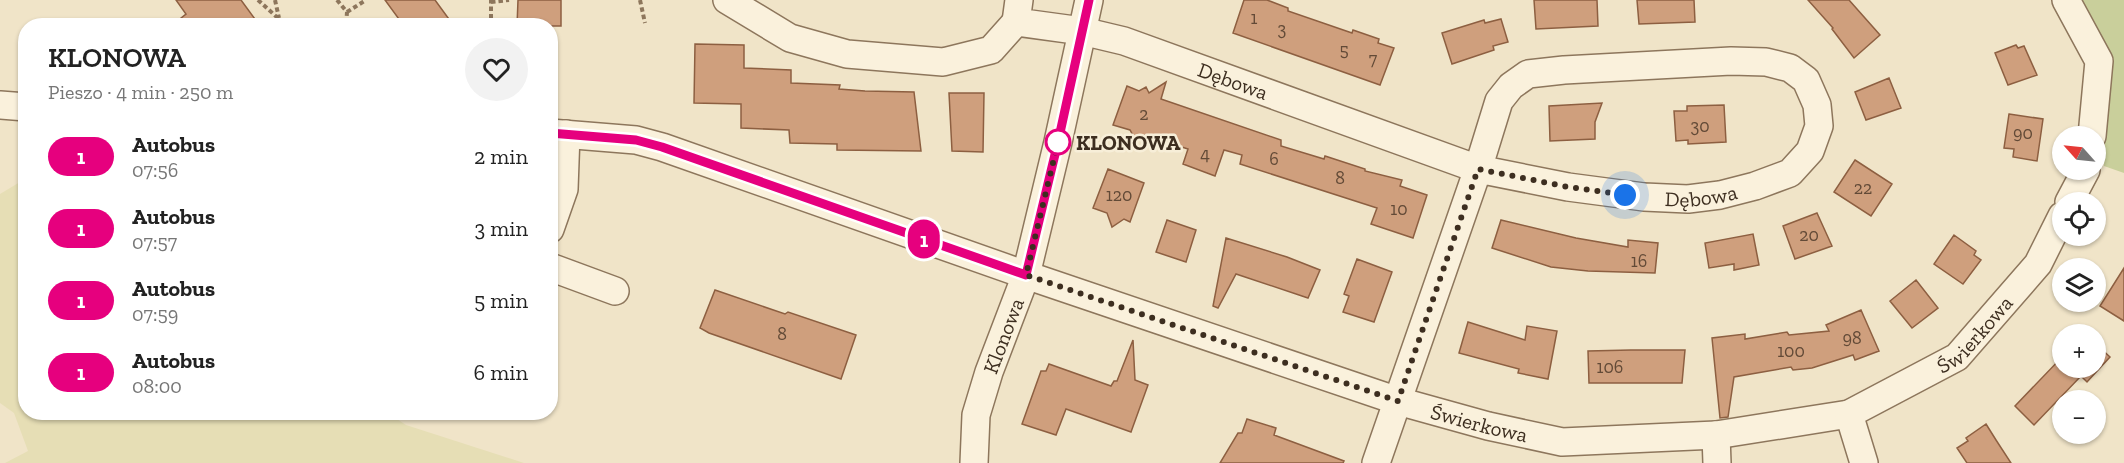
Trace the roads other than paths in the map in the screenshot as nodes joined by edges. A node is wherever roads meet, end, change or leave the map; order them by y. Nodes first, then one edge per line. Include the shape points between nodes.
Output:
1 (727, 0) edge
2 (1089, 0) edge
3 (2066, 0) edge
4 (1017, 11) edge
5 (1082, 31) junction
6 (0, 105) edge
7 (18, 106) edge
8 (2093, 126) edge
9 (558, 134) edge
10 (1478, 169) junction
11 (558, 206) edge
12 (2052, 236) edge
13 (558, 270) edge
14 (1026, 275) junction
15 (615, 291) dead end
16 (1398, 401) junction
17 (1849, 414) junction
18 (1716, 435) junction
19 (1561, 453) edge
20 (974, 463) edge
21 (1376, 463) edge
22 (1717, 463) edge
23 (1864, 463) edge

1 - 4 street via 790,38 847,54 943,62 991,50
2 - 5 street, Klonowa
3 - 8 street via 2099,61
4 - 5 street, Dębowa
5 - 10 street, Dębowa via 1124,41
5 - 14 street, Klonowa
6 - 7 street
9 - 11 street via 564,189
9 - 14 street, Świerkowa via 636,140 662,147
10 - 10 street, Dębowa via 1644,197 1688,199 1720,195 1790,173 1810,151 1819,126 1817,105 1806,80 1790,68 1766,62 1528,74 1499,101
10 - 16 street
12 - 17 street, Świerkowa via 2038,264 1957,357
13 - 15 street
14 - 16 street, Świerkowa
14 - 20 street, Klonowa via 988,372 976,415
16 - 19 street, Świerkowa via 1488,426
16 - 21 street
17 - 18 street, Świerkowa
17 - 23 street
18 - 19 street, Świerkowa
18 - 22 street

